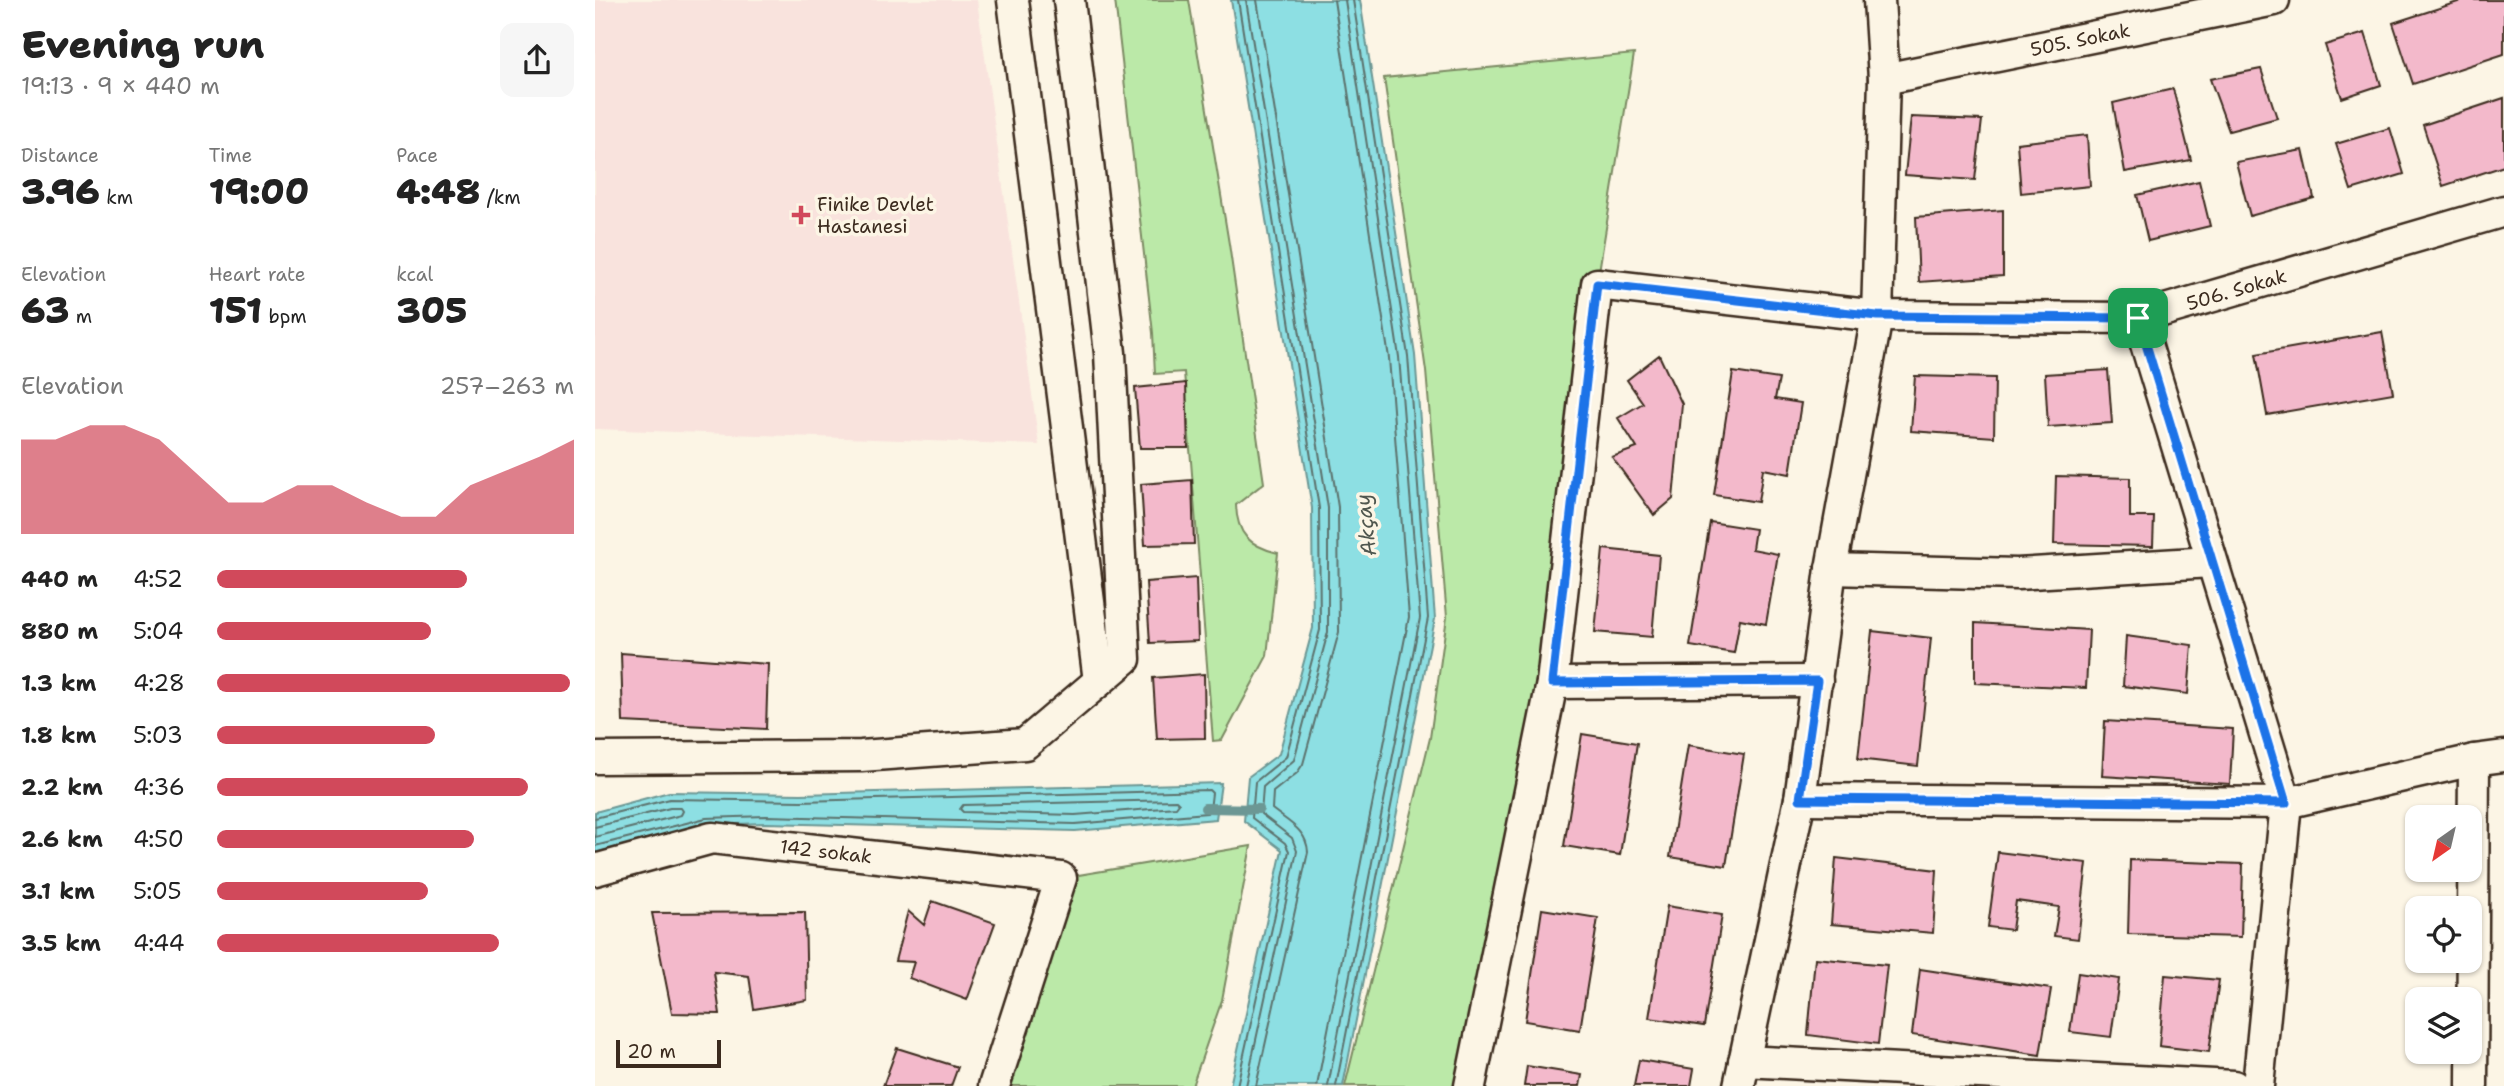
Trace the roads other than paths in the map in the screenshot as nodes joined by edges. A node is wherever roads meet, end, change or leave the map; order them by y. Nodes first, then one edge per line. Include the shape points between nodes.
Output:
1 (1013, 0) edge
2 (1069, 0) edge
3 (1879, 0) edge
4 (2274, 0) edge
5 (1884, 79) junction
6 (2504, 211) edge
7 (1877, 316) junction
8 (2138, 318) junction
9 (2211, 562) junction
10 (1831, 569) junction
11 (1099, 681) junction
12 (1817, 681) junction
13 (1552, 683) junction
14 (2504, 756) edge
15 (595, 758) edge
16 (2474, 760) junction
17 (1800, 799) junction
18 (2286, 803) junction
19 (595, 870) edge
20 (1742, 1074) edge
21 (994, 1086) edge
22 (1470, 1086) edge
23 (2234, 1086) edge
24 (2258, 1086) edge
25 (2472, 1086) edge

1 - 11 street
2 - 11 street via 1110,353 1125,659
3 - 5 street
4 - 5 street, 505. Sokak
5 - 7 street
6 - 8 street, 506. Sokak
7 - 8 street, 506. Sokak
7 - 10 street
7 - 13 street, 506. Sokak via 1597,284
8 - 9 street
9 - 10 street via 2017,574
9 - 18 street
10 - 12 street
11 - 15 street via 1025,744 861,756
12 - 13 street
12 - 17 street
13 - 22 street
14 - 16 street
16 - 18 street
16 - 25 street
17 - 18 street
17 - 20 street
18 - 24 street
19 - 21 street, 142 sokak via 712,838 1061,878
20 - 23 street

